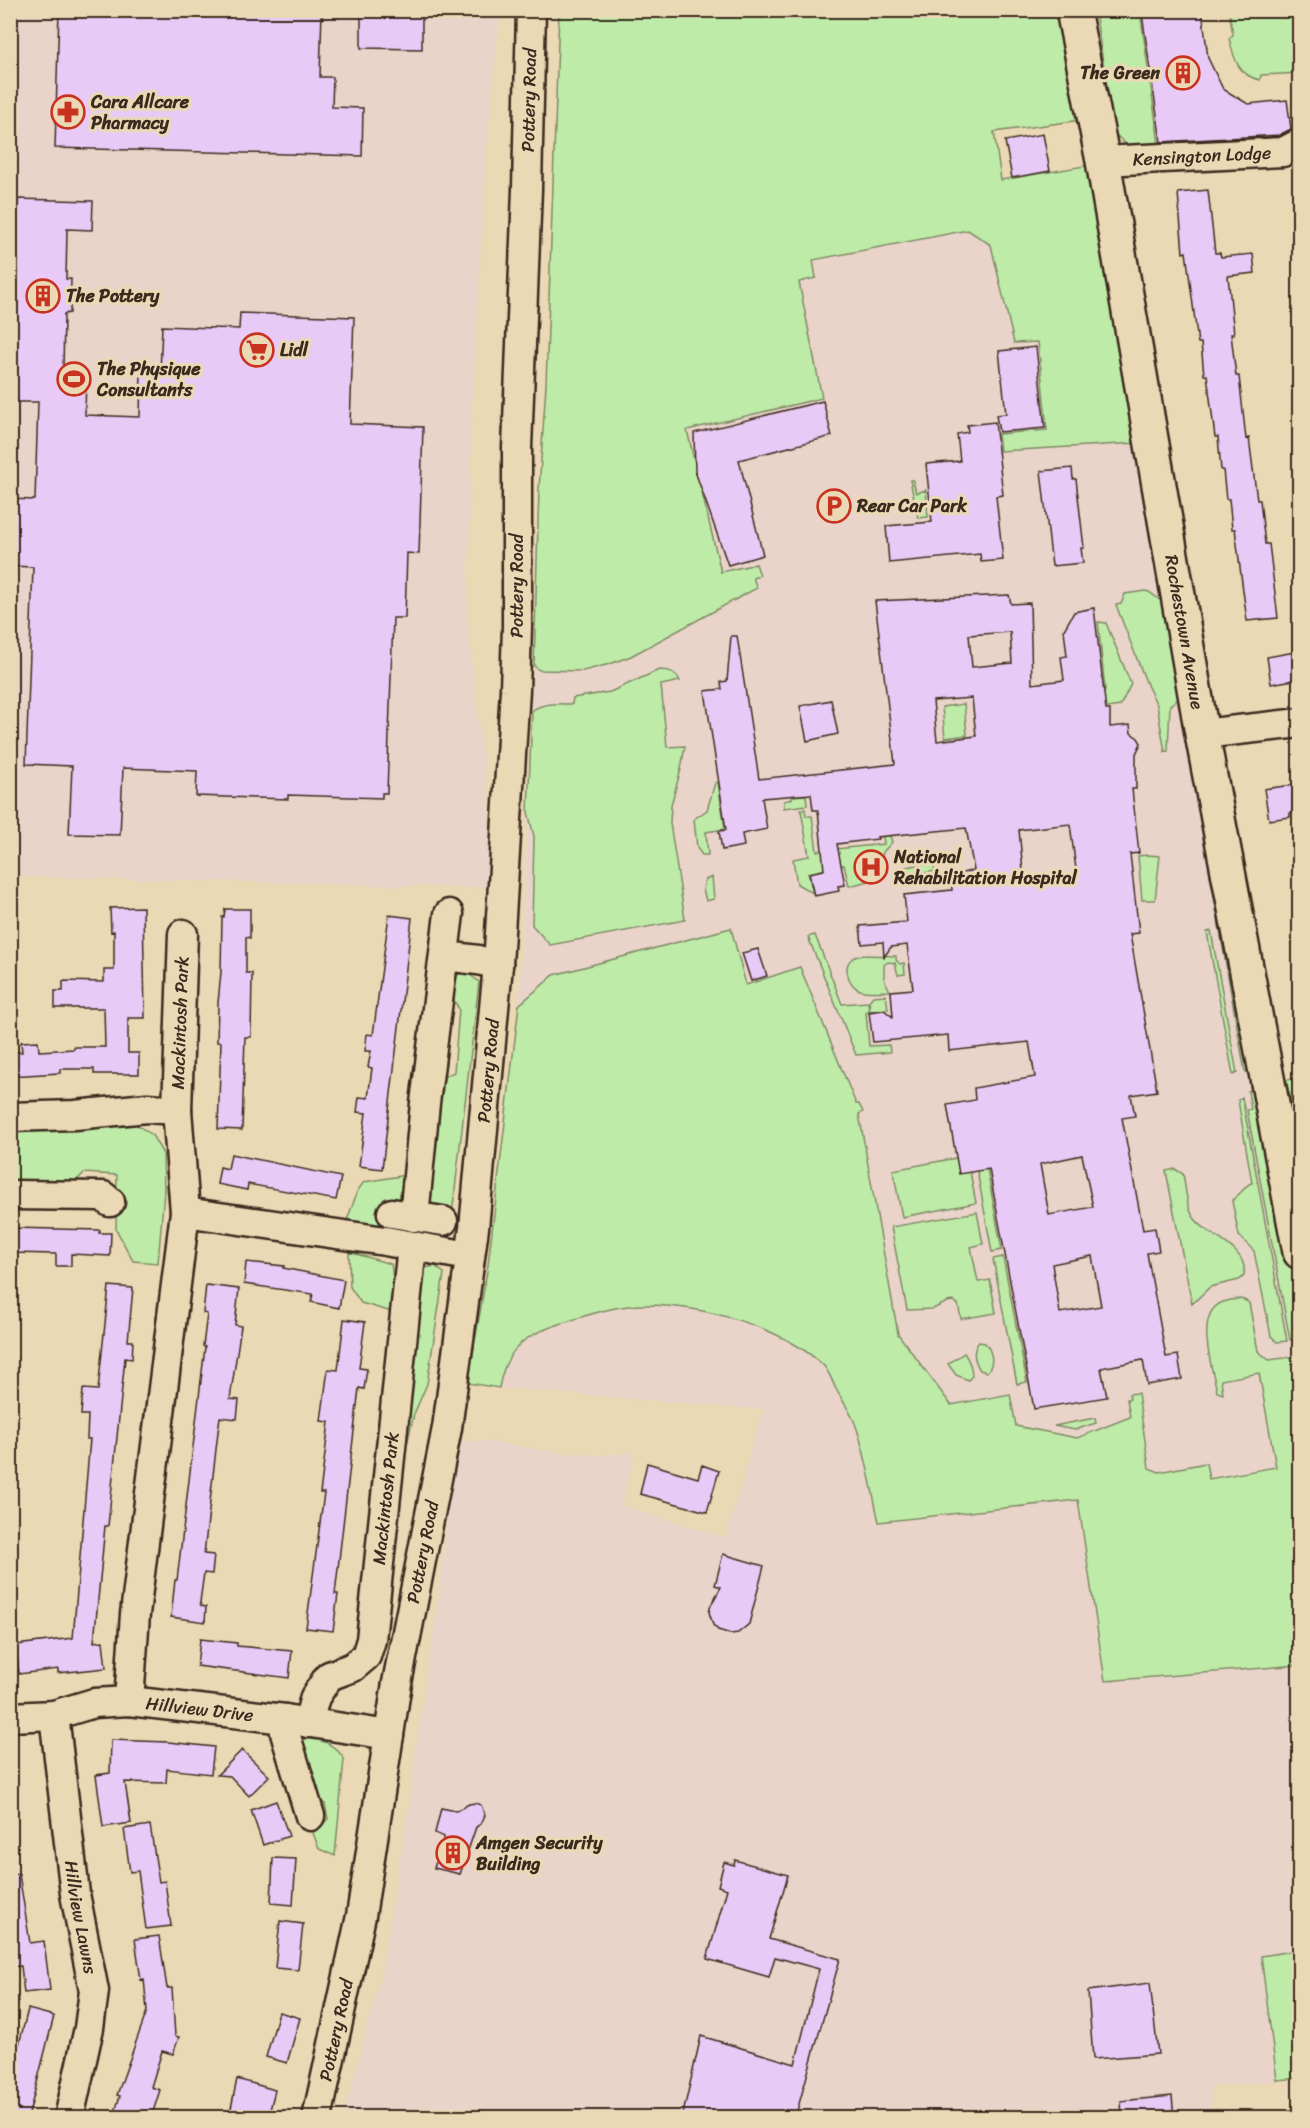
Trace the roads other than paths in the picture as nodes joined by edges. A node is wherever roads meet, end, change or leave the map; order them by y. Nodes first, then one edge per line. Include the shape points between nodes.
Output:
1 (531, 10) edge
2 (1073, 10) edge
3 (1299, 143) edge
4 (1103, 161) junction
5 (1299, 723) edge
6 (1203, 734) junction
7 (449, 914) dead end
8 (183, 934) dead end
9 (445, 956) junction
10 (498, 965) junction
11 (177, 1110) junction
12 (10, 1117) edge
13 (10, 1195) edge
14 (110, 1202) dead end
15 (185, 1212) junction
16 (443, 1221) dead end
17 (412, 1246) junction
18 (1299, 1252) edge
19 (469, 1256) junction
20 (129, 1701) junction
21 (54, 1715) junction
22 (10, 1717) edge
23 (297, 1721) junction
24 (389, 1735) junction
25 (310, 1816) dead end
26 (69, 2118) edge
27 (317, 2118) edge

1 - 10 street, Pottery Road via 517,455 517,626
2 - 4 main road, Rochestown Avenue
3 - 4 street, Kensington Lodge via 1283,153
4 - 6 main road, Rochestown Avenue
5 - 6 street
6 - 18 main road, Rochestown Avenue
7 - 9 street
8 - 11 street, Mackintosh Park
9 - 10 street
9 - 16 street via 425,1103 403,1215
10 - 19 street, Pottery Road
11 - 12 street, Mackintosh Park via 147,1108
11 - 15 street, Mackintosh Park
13 - 14 street via 103,1196
15 - 17 street
15 - 20 street, Mackintosh Park via 135,1614
17 - 19 street
17 - 23 street, Mackintosh Park via 370,1640 366,1656 353,1667 329,1676
19 - 24 street, Pottery Road via 447,1428
20 - 21 street, Hillview Drive via 94,1703
20 - 23 street, Hillview Drive
21 - 22 street, Hillview Drive
21 - 26 street, Hillview Lawns via 75,1894 94,1991
23 - 24 street, Hillview Drive
23 - 25 street via 285,1733
24 - 27 street, Pottery Road via 362,1916

